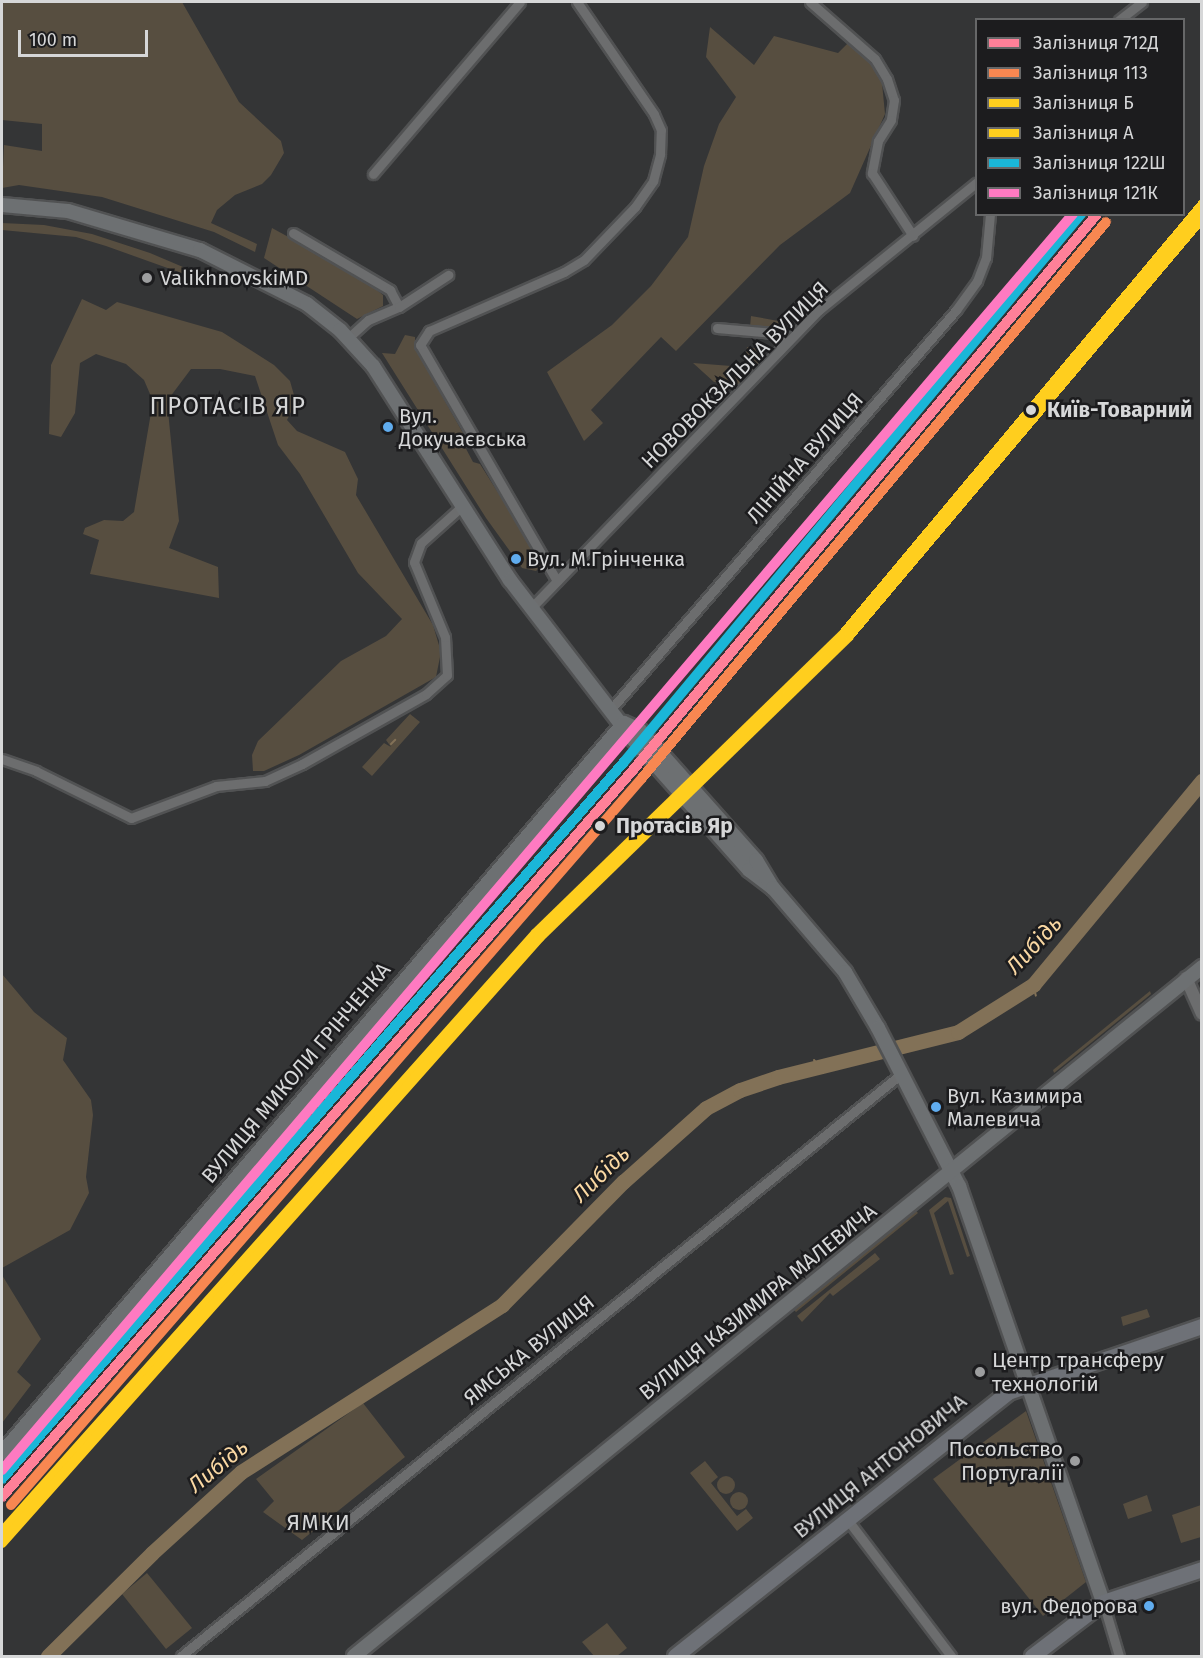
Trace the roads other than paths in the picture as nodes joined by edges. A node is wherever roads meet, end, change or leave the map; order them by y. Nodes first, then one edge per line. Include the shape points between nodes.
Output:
1 (520, 2) edge
2 (577, 2) edge
3 (810, 2) edge
4 (1142, 2) edge
5 (1122, 18) edge
6 (373, 174) dead end
7 (975, 184) edge
8 (2, 205) edge
9 (990, 216) edge
10 (293, 233) dead end
11 (913, 236) junction
12 (448, 275) dead end
13 (399, 307) junction
14 (717, 328) dead end
15 (348, 338) junction
16 (780, 350) junction
17 (460, 508) junction
18 (557, 581) junction
19 (532, 607) junction
20 (612, 708) junction
21 (624, 723) junction
22 (2, 759) edge
23 (1202, 967) edge
24 (1186, 978) junction
25 (1202, 1014) edge
26 (899, 1069) junction
27 (953, 1171) junction
28 (1202, 1326) edge
29 (1030, 1383) junction
30 (2, 1453) edge
31 (847, 1519) junction
32 (1202, 1569) edge
33 (1103, 1602) junction
34 (181, 1656) edge
35 (354, 1656) edge
36 (675, 1656) edge
37 (951, 1656) edge
38 (1032, 1656) edge
39 (1119, 1656) edge

1 - 6 street
2 - 18 street via 661,130 660,154 652,181 635,207 584,260 429,331 420,345
3 - 11 street via 875,59 887,79 894,100 891,120 878,141 872,173
4 - 5 street
7 - 11 street, НОВОВОКЗАЛЬНА ВУЛИЦЯ
8 - 15 main road via 68,211 200,250 306,304
9 - 20 street, ЛІНІЙНА ВУЛИЦЯ via 986,258 977,282 956,310
10 - 13 street via 390,290
11 - 16 street, НОВОВОКЗАЛЬНА ВУЛИЦЯ via 819,310
12 - 13 street
13 - 15 street via 368,320
14 - 16 street via 774,333 783,341
15 - 17 main road via 373,366
16 - 18 street, НОВОВОКЗАЛЬНА ВУЛИЦЯ
17 - 19 main road
17 - 22 street via 421,543 414,562 445,638 447,675 426,694 302,764 265,781 216,786 131,818 36,771
18 - 19 street, НОВОВОКЗАЛЬНА ВУЛИЦЯ
19 - 20 main road
20 - 21 main road
21 - 26 main road via 756,860 773,888 844,972
21 - 30 main road, ВУЛИЦЯ МИКОЛИ ГРІНЧЕНКА
23 - 24 main road, ВУЛИЦЯ КАЗИМИРА МАЛЕВИЧА
24 - 25 street
24 - 27 main road, ВУЛИЦЯ КАЗИМИРА МАЛЕВИЧА
26 - 27 main road
26 - 34 street, ЯМСЬКА ВУЛИЦЯ
27 - 29 main road
27 - 35 main road, ВУЛИЦЯ КАЗИМИРА МАЛЕВИЧА
28 - 29 main road, ВУЛИЦЯ АНТОНОВИЧА
29 - 31 main road, ВУЛИЦЯ АНТОНОВИЧА via 993,1402
29 - 33 main road
31 - 36 main road, ВУЛИЦЯ АНТОНОВИЧА
31 - 37 street
32 - 33 main road
33 - 38 main road
33 - 39 street

